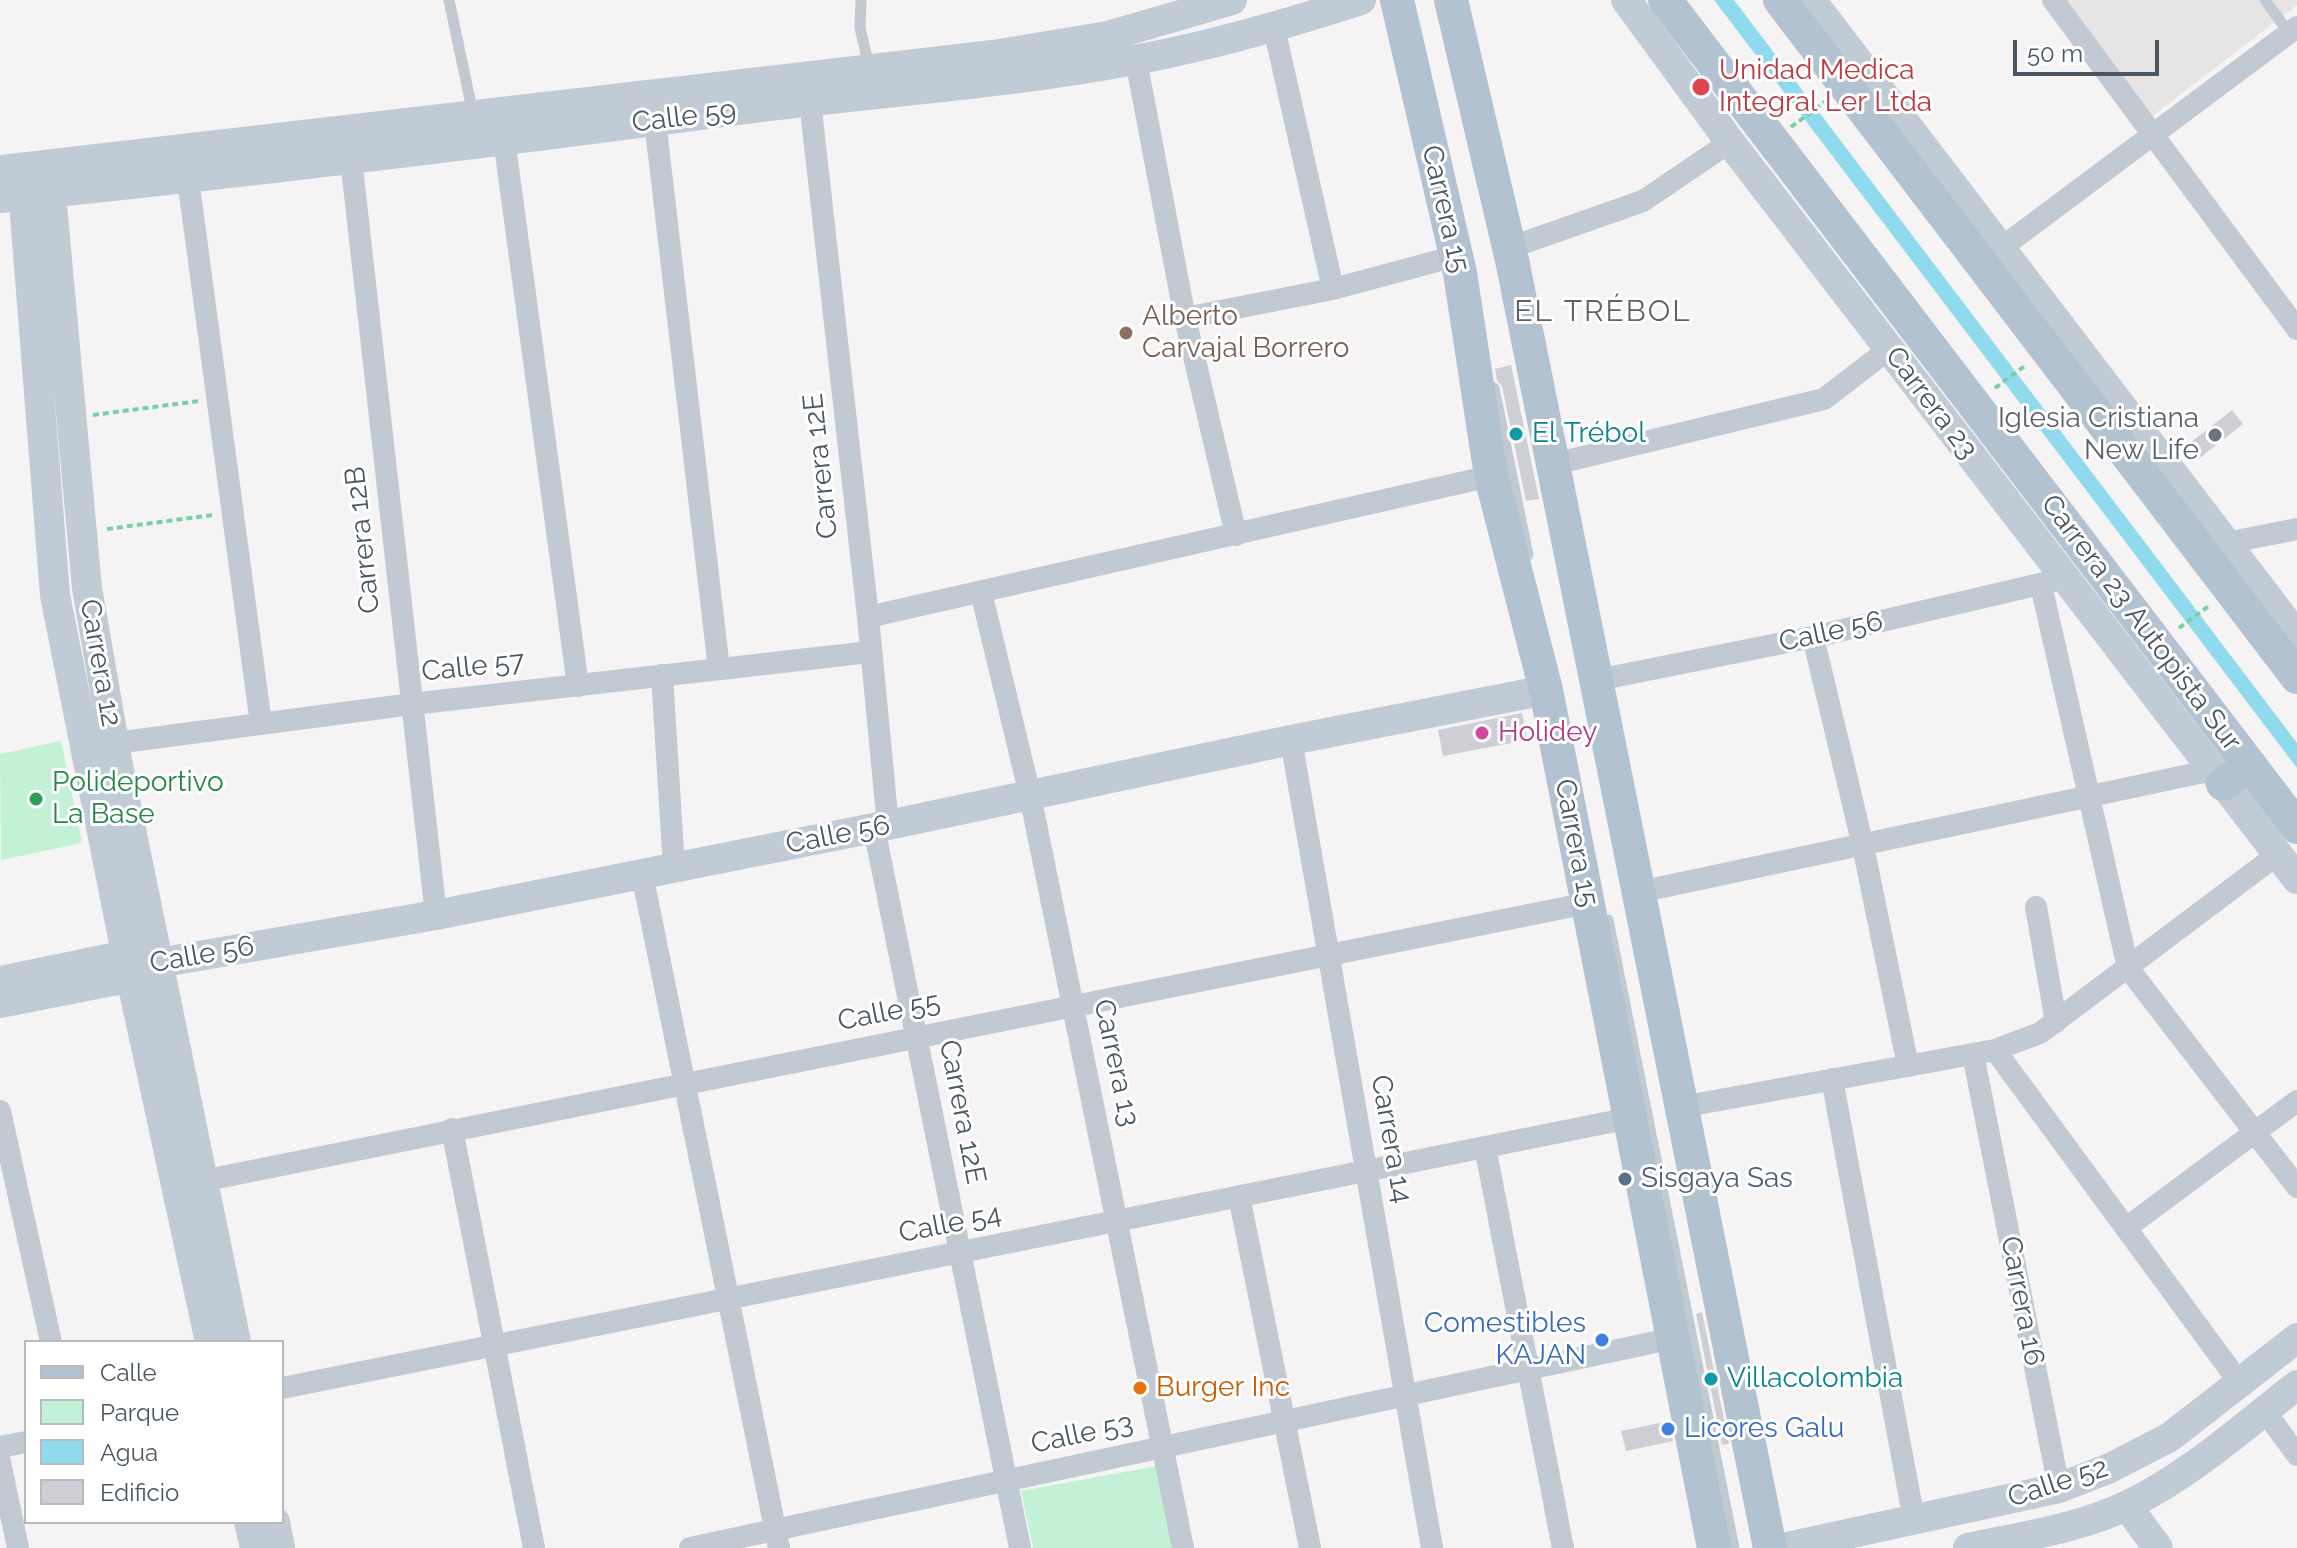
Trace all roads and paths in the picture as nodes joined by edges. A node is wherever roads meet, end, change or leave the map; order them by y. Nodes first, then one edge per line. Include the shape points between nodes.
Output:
1 (449, 0) edge
2 (861, 0) edge
3 (1232, 0) edge
4 (1361, 0) edge
5 (1397, 0) edge
6 (1438, 0) edge
7 (1626, 0) edge
8 (1665, 0) edge
9 (1780, 0) edge
10 (1811, 0) edge
11 (2053, 0) edge
12 (2265, 0) edge
13 (1446, 8) edge
14 (1274, 28) junction
15 (2294, 34) edge
16 (1119, 53) junction
17 (872, 82) junction
18 (810, 101) junction
19 (1823, 103) dead end
20 (655, 121) junction
21 (1793, 125) dead end
22 (485, 132) junction
23 (2153, 135) junction
24 (1730, 142) junction
25 (351, 159) junction
26 (188, 179) junction
27 (24, 181) edge
28 (1956, 230) junction
29 (1459, 241) junction
30 (1998, 245) junction
31 (1509, 248) junction
32 (1475, 285) dead end
33 (1333, 289) junction
34 (2036, 295) junction
35 (1185, 318) junction
36 (2297, 329) edge
37 (1889, 349) junction
38 (2032, 354) junction
39 (1492, 373) dead end
40 (1997, 387) dead end
41 (217, 398) junction
42 (88, 415) dead end
43 (1554, 464) junction
44 (1491, 476) junction
45 (233, 512) junction
46 (2297, 529) edge
47 (96, 531) dead end
48 (1236, 535) junction
49 (2226, 543) junction
50 (1531, 566) dead end
51 (2053, 581) junction
52 (981, 592) junction
53 (2209, 606) dead end
54 (868, 617) junction
55 (2173, 633) dead end
56 (2297, 636) edge
57 (1813, 637) junction
58 (870, 652) junction
59 (719, 669) junction
60 (1548, 674) junction
61 (662, 675) junction
62 (2297, 677) edge
63 (1597, 680) junction
64 (578, 686) junction
65 (412, 704) junction
66 (261, 724) junction
67 (1568, 733) dead end
68 (1291, 740) junction
69 (114, 743) junction
70 (83, 748) junction
71 (2229, 773) junction
72 (1030, 795) junction
73 (2088, 795) junction
74 (881, 826) junction
75 (2287, 840) edge
76 (1863, 846) junction
77 (674, 868) junction
78 (642, 874) junction
79 (2297, 879) edge
80 (1639, 892) junction
81 (1596, 902) junction
82 (2036, 907) dead end
83 (436, 915) junction
84 (1328, 955) junction
85 (133, 963) junction
86 (2128, 968) junction
87 (0, 981) edge
88 (0, 1003) edge
89 (1074, 1005) junction
90 (2056, 1022) junction
91 (916, 1037) junction
92 (1984, 1052) junction
93 (1908, 1066) junction
94 (1832, 1079) junction
95 (685, 1083) junction
96 (2297, 1101) edge
97 (1681, 1107) junction
98 (0, 1111) edge
99 (1630, 1118) junction
100 (452, 1129) junction
101 (2255, 1132) junction
102 (1485, 1147) junction
103 (1366, 1170) junction
104 (202, 1181) junction
105 (2297, 1187) edge
106 (1239, 1196) junction
107 (1117, 1221) junction
108 (2126, 1228) junction
109 (960, 1252) junction
110 (729, 1298) junction
111 (1674, 1338) junction
112 (2297, 1338) edge
113 (51, 1340) edge
114 (210, 1340) edge
115 (236, 1340) edge
116 (494, 1345) junction
117 (1529, 1370) junction
118 (2239, 1382) junction
119 (2297, 1385) edge
120 (284, 1388) edge
121 (1405, 1396) junction
122 (2264, 1410) junction
123 (1284, 1421) junction
124 (24, 1442) edge
125 (0, 1447) edge
126 (1163, 1447) junction
127 (2297, 1455) edge
128 (0, 1462) edge
129 (1006, 1481) junction
130 (2059, 1488) junction
131 (2127, 1506) junction
132 (1914, 1520) junction
133 (249, 1524) edge
134 (275, 1524) edge
135 (1879, 1538) edge
136 (778, 1539) edge
137 (2056, 1539) edge
138 (18, 1548) edge
139 (255, 1548) edge
140 (280, 1548) edge
141 (534, 1548) edge
142 (690, 1548) edge
143 (1020, 1548) edge
144 (1183, 1548) edge
145 (1310, 1548) edge
146 (1432, 1548) edge
147 (1563, 1548) edge
148 (1714, 1548) edge
149 (1734, 1548) edge
150 (1770, 1548) edge
151 (1783, 1548) edge
152 (1968, 1548) edge
153 (2158, 1548) edge

1 - 22 lane
2 - 17 lane via 860,28
3 - 16 street, Calle 59
4 - 14 street, Calle 59
5 - 29 main road, Carrera 15
6 - 13 lane
7 - 24 street, Carrera 23
8 - 71 main road, Carrera 23 Autopista Sur
9 - 28 main road
10 - 30 street
11 - 23 street
12 - 15 lane
13 - 31 main road, Carrera 15
14 - 16 street, Calle 59
14 - 33 street
15 - 23 street
16 - 17 street, Calle 59 via 981,83
16 - 35 street
17 - 18 street, Calle 59
17 - 22 street, Calle 59
18 - 20 street, Calle 59
18 - 54 street, Carrera 12E
19 - 21 path
20 - 22 street, Calle 59
20 - 59 street
22 - 25 street, Calle 59
22 - 27 street, Calle 59
22 - 64 street
23 - 30 street
23 - 36 street
24 - 31 street via 1643,201
24 - 37 street, Carrera 23
25 - 26 street, Calle 59
25 - 65 street, Carrera 12B
26 - 27 street, Calle 59
26 - 41 street
27 - 69 street, Carrera 12
27 - 70 street, Carrera 12 via 55,595
28 - 30 main road
28 - 38 main road
29 - 32 lane
29 - 33 street
29 - 44 main road, Carrera 15
30 - 34 street
31 - 43 main road, Carrera 15
33 - 35 street
34 - 38 main road
34 - 49 street
35 - 48 street
37 - 43 street via 1824,399
37 - 51 street, Carrera 23
38 - 40 path
38 - 62 main road
39 - 50 lane
41 - 42 path
41 - 45 street
43 - 63 main road, Carrera 15
44 - 48 street
44 - 60 main road, Carrera 15
45 - 47 path
45 - 66 street
46 - 49 street
48 - 52 street
49 - 56 street
51 - 57 street, Calle 56
51 - 71 street, Carrera 23
51 - 73 street
52 - 54 street
52 - 72 street, Carrera 13
53 - 55 path
54 - 58 street, Carrera 12E
57 - 63 street, Calle 56
57 - 76 street
58 - 59 street, Calle 57
58 - 74 street, Carrera 12E
59 - 61 street, Calle 57
60 - 67 lane
60 - 68 street, Calle 56
60 - 81 main road, Carrera 15
61 - 64 street, Calle 57
61 - 77 street
63 - 80 main road, Carrera 15
64 - 65 street, Calle 57
65 - 66 street, Calle 57
65 - 83 street, Carrera 12B
66 - 69 street, Calle 57
68 - 72 street, Calle 56
68 - 84 street, Carrera 14
69 - 70 street, Calle 57
69 - 85 street, Carrera 12
70 - 85 street, Carrera 12
71 - 73 street
71 - 75 main road, Carrera 23 Autopista Sur
72 - 74 street, Calle 56
72 - 89 street, Carrera 13
73 - 76 street
73 - 86 street
74 - 77 street, Calle 56
74 - 91 street, Carrera 12E
75 - 79 street
75 - 86 street
76 - 80 street
76 - 93 street
77 - 78 street, Calle 56
78 - 83 street, Calle 56
78 - 95 street
80 - 97 main road, Carrera 15
81 - 84 street, Calle 55
81 - 99 main road, Carrera 15
81 - 149 lane
82 - 90 street
83 - 85 street, Calle 56
84 - 89 street, Calle 55
84 - 103 street, Carrera 14
85 - 87 street, Calle 56
85 - 88 street, Calle 56 via 117,980
85 - 104 street, Carrera 12
85 - 114 street, Carrera 12
86 - 90 street
86 - 101 street
89 - 91 street, Calle 55
89 - 107 street, Carrera 13
90 - 92 street
91 - 95 street, Calle 55
91 - 109 street, Carrera 12E
92 - 93 street
92 - 108 street
92 - 130 street, Carrera 16
93 - 94 street
94 - 97 street
94 - 132 street
95 - 100 street, Calle 55
95 - 110 street
96 - 101 street
97 - 150 main road, Carrera 15
98 - 113 street
99 - 102 street, Calle 54
99 - 111 main road, Carrera 15
100 - 104 street, Calle 55
100 - 116 street
101 - 105 street
101 - 108 street
102 - 103 street, Calle 54
102 - 117 street
103 - 106 street, Calle 54
103 - 121 street, Carrera 14
104 - 115 street, Carrera 12
106 - 107 street, Calle 54
106 - 123 street
107 - 109 street, Calle 54
107 - 126 street, Carrera 13
108 - 118 street
109 - 110 street, Calle 54
109 - 129 street, Carrera 12E
110 - 116 street, Calle 54
110 - 136 street
111 - 117 street, Calle 53
111 - 148 main road, Carrera 15
112 - 118 street, Calle 52
116 - 120 street, Calle 54
116 - 141 street
117 - 121 street, Calle 53
117 - 147 street
118 - 130 street, Calle 52 via 2170,1437
119 - 122 street, Calle 52
121 - 123 street, Calle 53
121 - 146 street, Carrera 14
122 - 127 street
122 - 131 street, Calle 52 via 2192,1468
123 - 126 street, Calle 53
123 - 145 street
124 - 125 street
126 - 129 street, Calle 53
126 - 144 street, Carrera 13
128 - 138 street
129 - 136 street, Calle 53
129 - 143 street, Carrera 12E
130 - 132 street, Calle 52
130 - 137 street, Carrera 16
131 - 137 street, Calle 52
131 - 153 street
132 - 135 street, Calle 52
133 - 139 street
134 - 140 street
135 - 151 street, Calle 52
136 - 142 street, Calle 53
137 - 152 street, Calle 52

